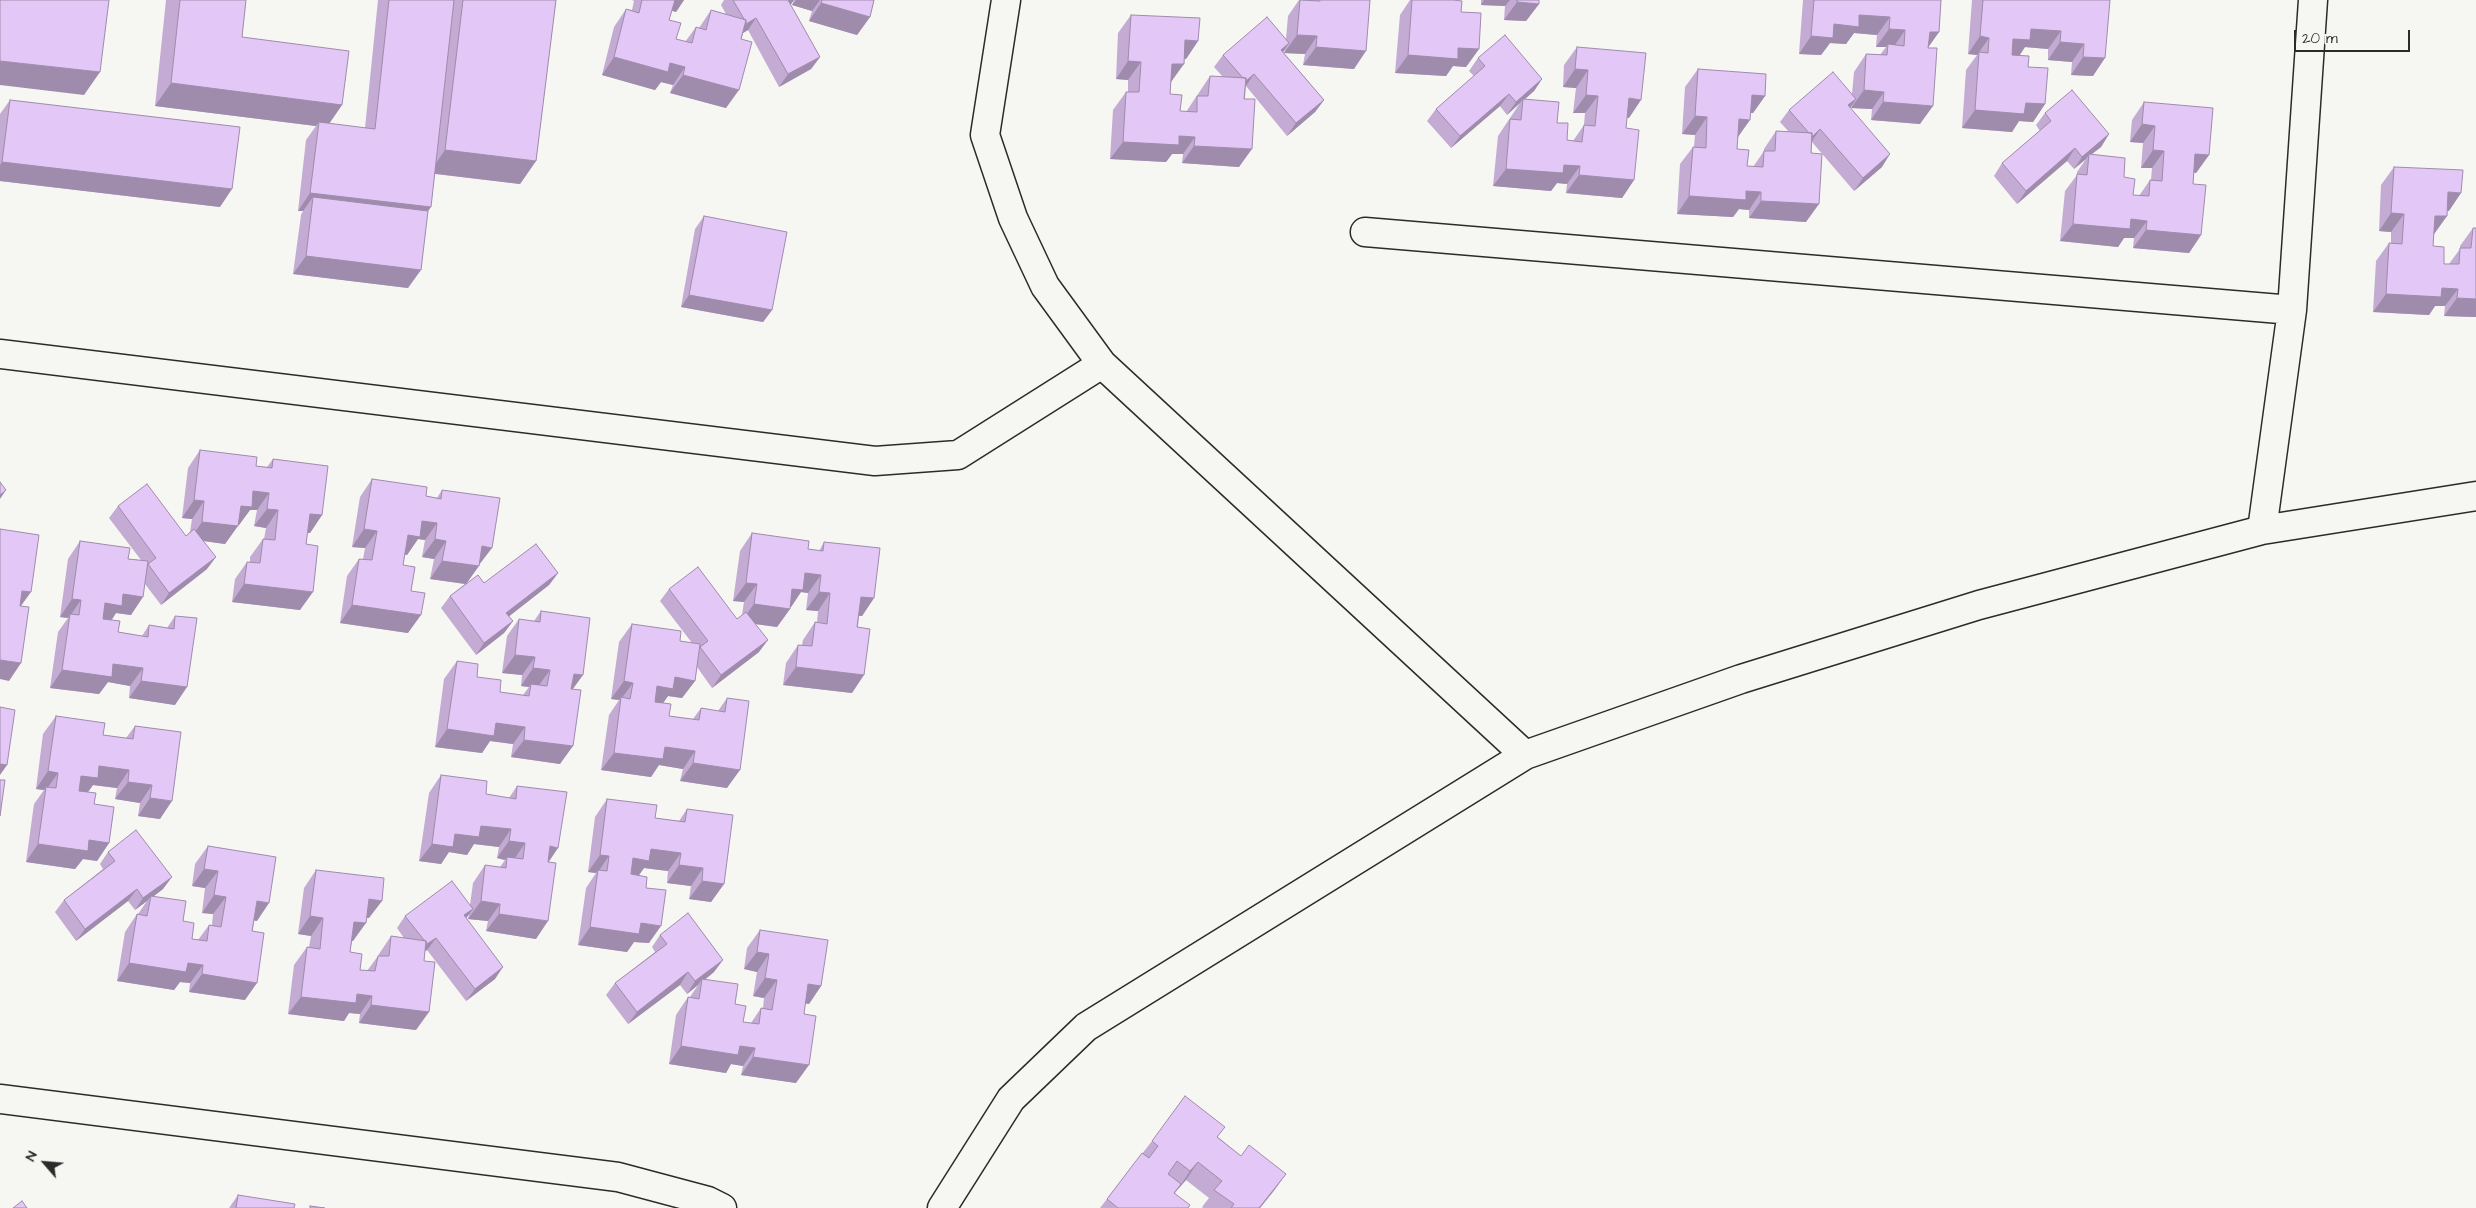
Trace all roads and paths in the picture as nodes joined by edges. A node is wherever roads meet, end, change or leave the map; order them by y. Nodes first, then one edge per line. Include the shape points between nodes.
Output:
1 (1006, 0) edge
2 (2313, 0) edge
3 (1365, 232) dead end
4 (2292, 310) junction
5 (0, 354) edge
6 (1102, 364) junction
7 (2476, 496) edge
8 (2262, 530) junction
9 (1526, 755) junction
10 (0, 1099) edge
11 (722, 1208) edge
12 (942, 1208) edge

1 - 6 street via 985,135 1013,218 1045,286
2 - 4 street
3 - 4 street
4 - 8 street
5 - 6 street via 875,461 958,455
6 - 9 street
7 - 8 street
8 - 9 street via 1979,605 1741,678
9 - 12 street via 1086,1027 1011,1099
10 - 11 street via 618,1178 708,1201

